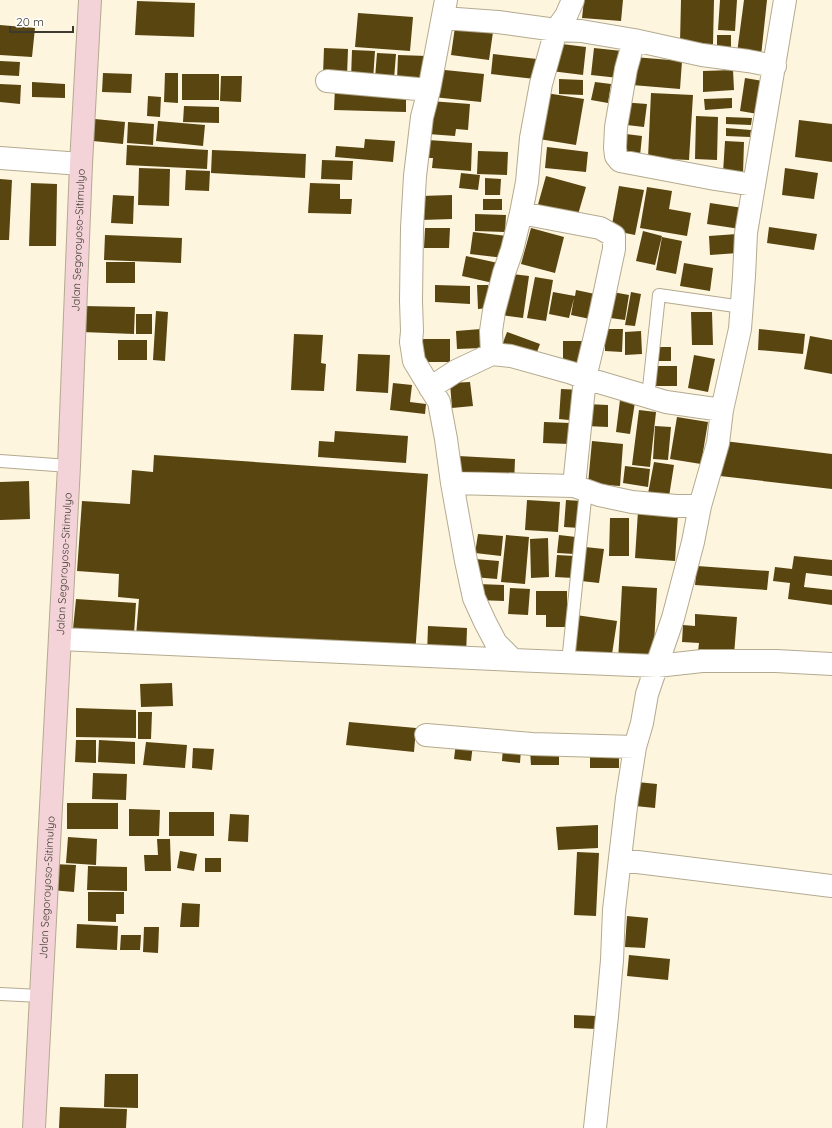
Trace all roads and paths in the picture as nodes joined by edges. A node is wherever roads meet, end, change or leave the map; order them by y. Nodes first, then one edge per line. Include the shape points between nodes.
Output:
1 (90, 0) edge
2 (573, 0) edge
3 (786, 0) edge
4 (444, 9) edge
5 (556, 30) junction
6 (634, 40) junction
7 (775, 66) junction
8 (327, 81) dead end
9 (429, 90) junction
10 (0, 158) edge
11 (81, 164) junction
12 (754, 184) junction
13 (521, 213) junction
14 (742, 307) junction
15 (492, 354) junction
16 (585, 378) junction
17 (430, 388) junction
18 (648, 397) junction
19 (722, 410) junction
20 (0, 461) edge
21 (69, 466) junction
22 (452, 483) junction
23 (580, 488) junction
24 (700, 506) junction
25 (60, 639) junction
26 (513, 660) junction
27 (568, 662) junction
28 (832, 664) edge
29 (657, 666) junction
30 (426, 735) dead end
31 (635, 747) junction
32 (621, 860) junction
33 (832, 886) edge
34 (0, 994) edge
35 (41, 996) junction
36 (34, 1128) edge
37 (595, 1128) edge

1 - 11 main road, Jalan Segoroyoso-Sitimulyo
2 - 5 street
3 - 7 street
4 - 5 street via 498,22
4 - 9 street
5 - 6 street via 581,31
5 - 13 street via 541,84 531,138 528,182
6 - 7 street via 702,55
6 - 12 street via 626,69 616,128 615,148 620,161
7 - 12 street
8 - 9 street
9 - 17 street via 422,117 415,176 411,342 414,361
10 - 11 street
11 - 21 main road, Jalan Segoroyoso-Sitimulyo
12 - 14 street via 746,233
13 - 15 street via 494,311 491,331
13 - 16 street via 600,228 614,236 614,249
14 - 18 lane via 659,295
14 - 19 street via 740,329
15 - 16 street via 511,356
15 - 17 street via 456,371
16 - 18 street
16 - 23 street
17 - 22 street via 439,402
18 - 19 street
19 - 24 street via 718,443
20 - 21 lane
21 - 25 main road, Jalan Segoroyoso-Sitimulyo
22 - 23 street
22 - 26 street via 474,598 496,644
23 - 24 street via 632,502
23 - 27 lane
24 - 29 street via 677,603
25 - 26 street
25 - 35 main road, Jalan Segoroyoso-Sitimulyo
26 - 27 street
27 - 29 street
28 - 29 street via 702,661
29 - 31 street via 647,694
30 - 31 street via 532,744
31 - 32 street
32 - 33 street
32 - 37 street via 614,910 612,960
34 - 35 lane
35 - 36 main road, Jalan Segoroyoso-Sitimulyo

